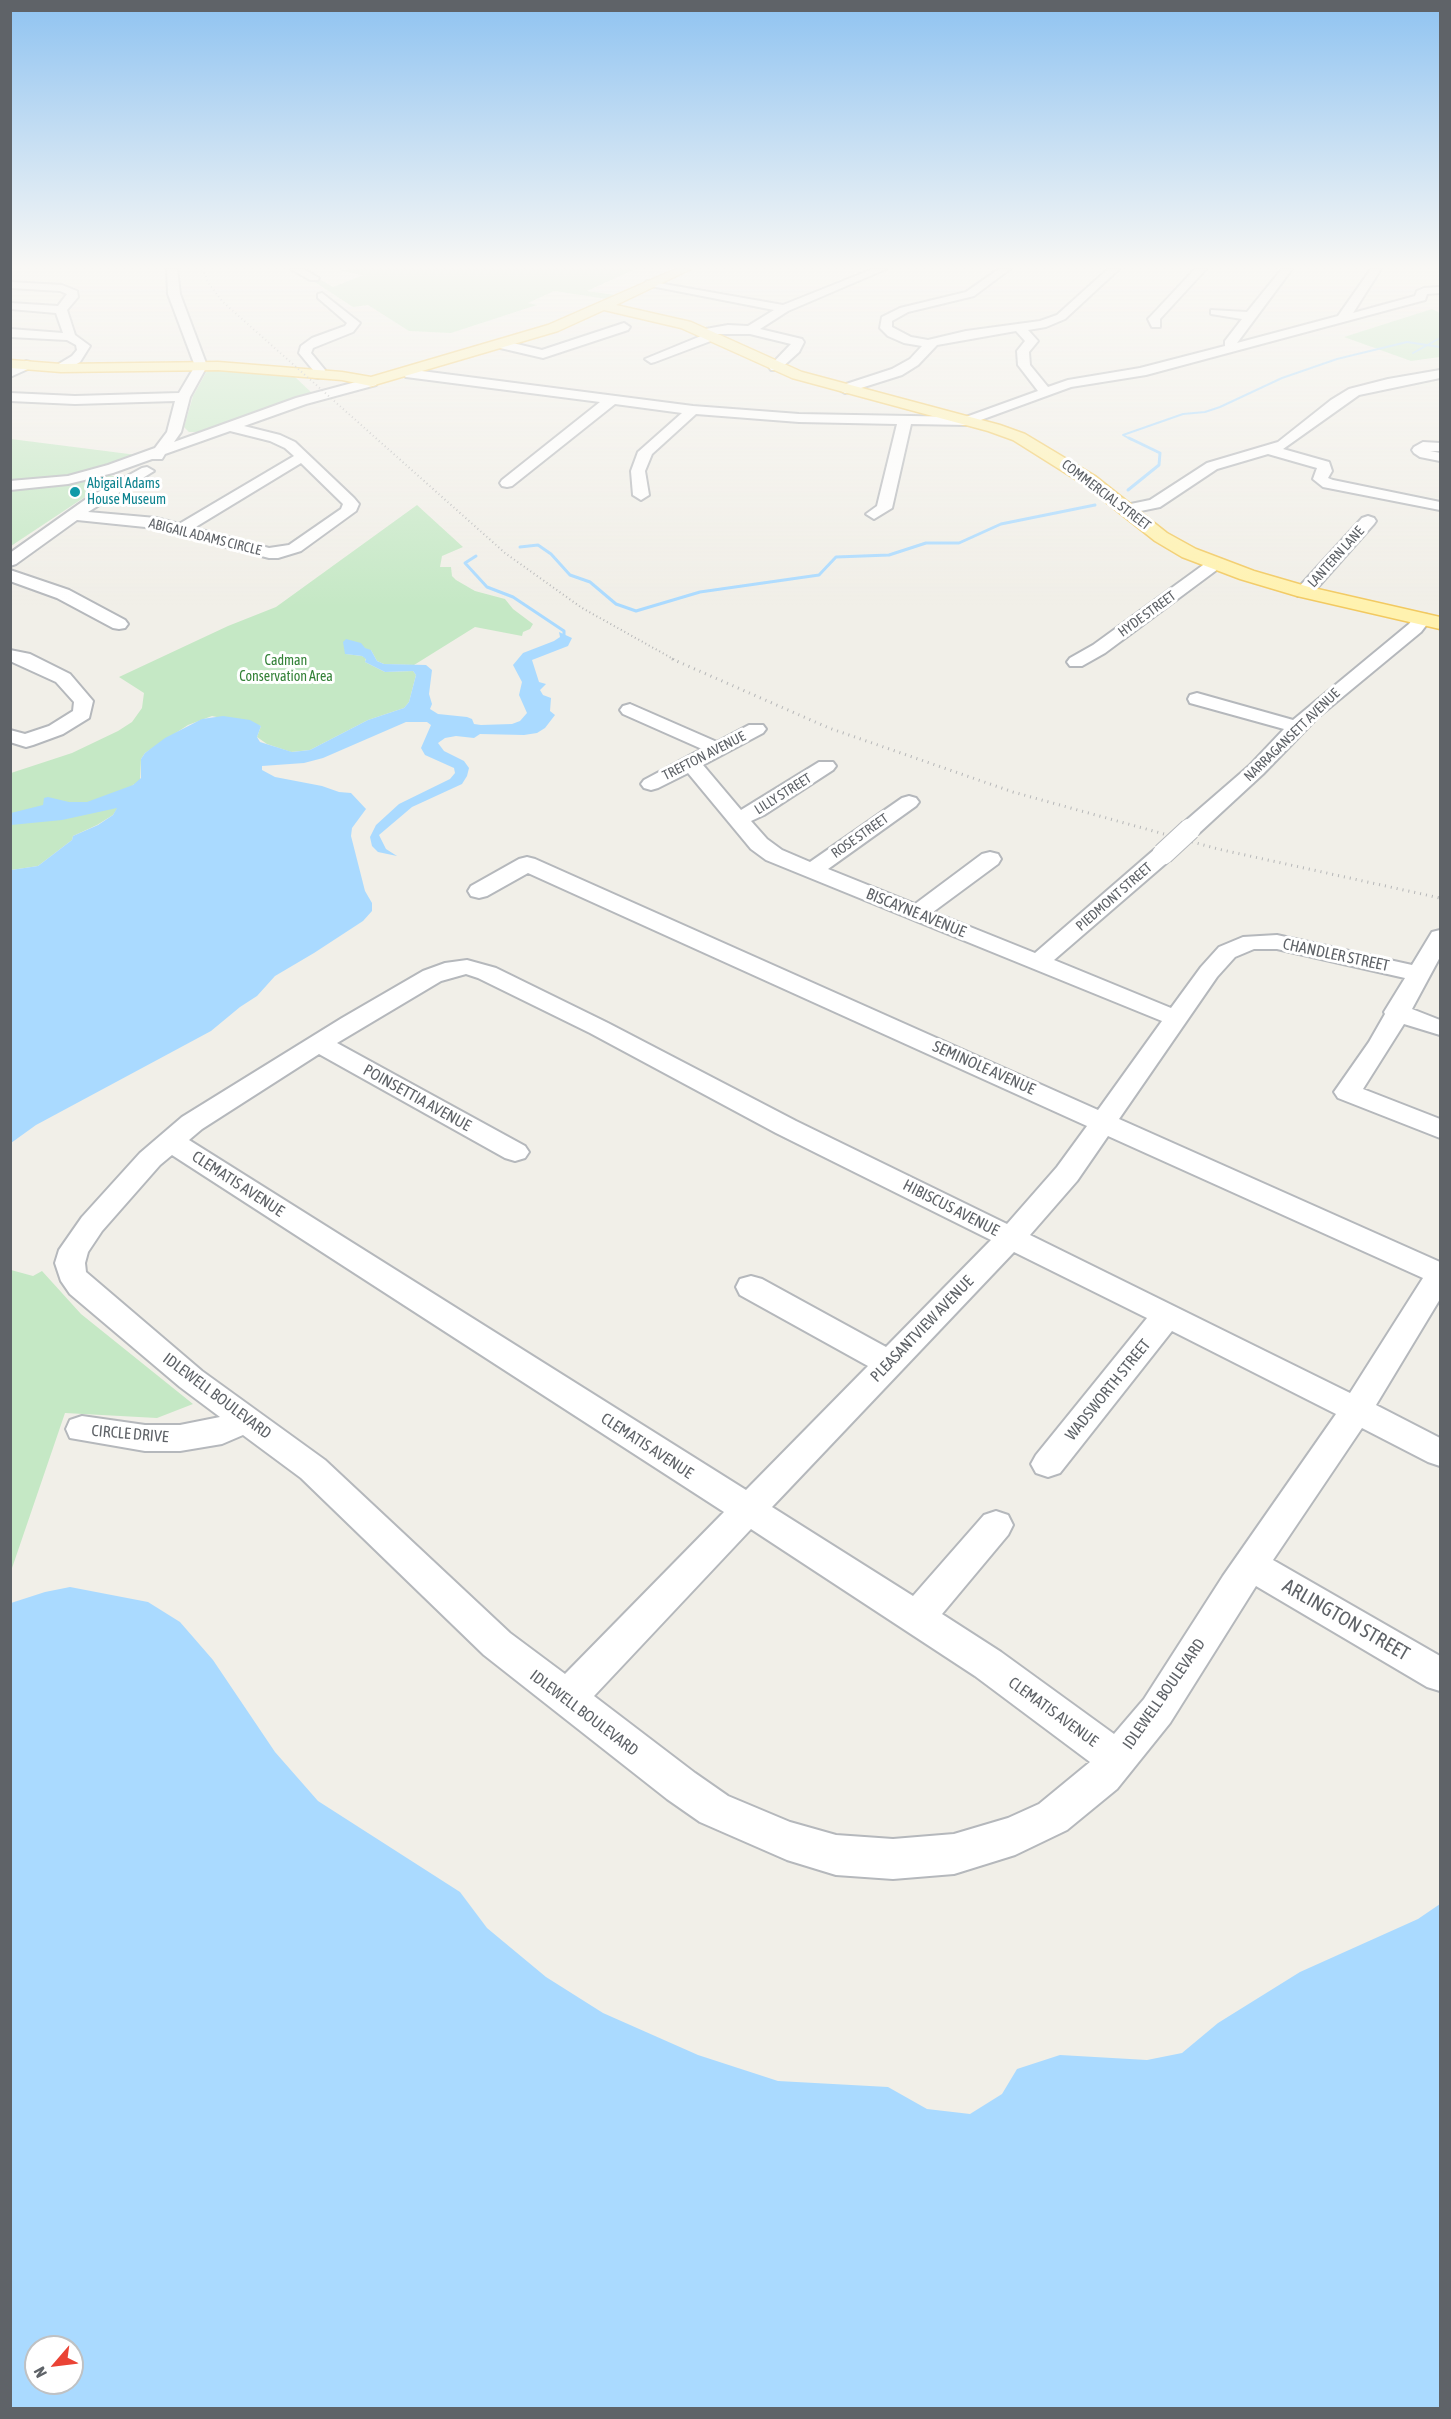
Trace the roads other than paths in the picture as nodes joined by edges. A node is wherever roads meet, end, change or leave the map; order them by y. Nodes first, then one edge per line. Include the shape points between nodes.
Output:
1 (192, 382) edge
2 (371, 382) edge
3 (471, 382) edge
4 (822, 382) edge
5 (867, 382) edge
6 (1038, 382) edge
7 (1079, 382) edge
8 (1393, 382) edge
9 (845, 389) junction
10 (1045, 391) junction
11 (10, 397) edge
12 (183, 397) junction
13 (610, 401) junction
14 (693, 410) junction
15 (905, 421) junction
16 (967, 421) junction
17 (230, 427) junction
18 (174, 432) junction
19 (192, 445) junction
20 (1440, 447) edge
21 (1269, 450) junction
22 (158, 454) junction
23 (304, 457) junction
24 (1440, 457) edge
25 (136, 476) junction
26 (507, 483) dead end
27 (10, 486) edge
28 (641, 495) dead end
29 (1440, 506) edge
30 (1126, 509) junction
31 (74, 514) junction
32 (874, 514) dead end
33 (1368, 521) dead end
34 (182, 529) junction
35 (10, 561) edge
36 (1216, 563) junction
37 (10, 575) edge
38 (1304, 592) junction
39 (1431, 621) edge
40 (119, 624) dead end
41 (10, 655) edge
42 (1076, 662) dead end
43 (1197, 699) dead end
44 (630, 710) dead end
45 (1297, 727) junction
46 (756, 729) dead end
47 (10, 735) edge
48 (717, 749) junction
49 (687, 764) junction
50 (826, 766) dead end
51 (651, 784) dead end
52 (909, 802) dead end
53 (737, 819) junction
54 (1190, 829) joint
55 (990, 859) dead end
56 (811, 871) junction
57 (478, 891) dead end
58 (917, 913) junction
59 (1440, 939) edge
60 (1251, 942) joint
61 (1037, 963) junction
62 (460, 967) joint
63 (1420, 974) junction
64 (1396, 1012) junction
65 (1176, 1018) junction
66 (1440, 1028) edge
67 (318, 1043) junction
68 (1104, 1123) junction
69 (1440, 1129) edge
70 (170, 1141) junction
71 (515, 1152) dead end
72 (1010, 1238) junction
73 (1440, 1275) edge
74 (751, 1287) dead end
75 (1167, 1315) junction
76 (889, 1363) junction
77 (1356, 1410) junction
78 (246, 1419) junction
79 (82, 1429) dead end
80 (1440, 1453) edge
81 (1048, 1464) dead end
82 (747, 1510) junction
83 (996, 1525) dead end
84 (1251, 1565) junction
85 (917, 1617) junction
86 (1440, 1675) edge
87 (566, 1699) junction
88 (1118, 1760) junction

1 - 12 street
2 - 17 street
3 - 13 street
4 - 9 main road, COMMERCIAL STREET
5 - 9 street
6 - 10 street
7 - 10 street
8 - 21 street via 1354,392 1288,442
9 - 16 main road, COMMERCIAL STREET
10 - 16 street
11 - 12 street
12 - 18 street
13 - 14 street
13 - 26 street
14 - 15 street
14 - 28 street via 645,452 638,471
15 - 16 street
15 - 32 street via 884,508
16 - 30 main road, COMMERCIAL STREET via 1034,446 1089,480
17 - 19 street
17 - 23 street, ABIGAIL ADAMS CIRCLE via 285,442
18 - 19 street
18 - 22 street
19 - 22 street
19 - 25 street
20 - 24 street via 1423,446 1419,450
21 - 29 street via 1324,465 1320,479 1328,484
21 - 30 street via 1212,466 1155,504
22 - 25 street
22 - 27 street via 61,481
23 - 34 street
23 - 34 street, ABIGAIL ADAMS CIRCLE via 351,504 348,511 295,548 268,553
25 - 31 street
30 - 36 main road, COMMERCIAL STREET via 1175,545
31 - 34 street, ABIGAIL ADAMS CIRCLE
31 - 35 street
33 - 38 street, LANTERN LANE
36 - 38 main road, COMMERCIAL STREET
36 - 42 street, HYDE STREET
37 - 40 street via 63,594
38 - 39 main road, COMMERCIAL STREET
39 - 45 street, NARRAGANSETT AVENUE via 1414,628
41 - 47 street via 30,660 63,678 84,701 82,714 56,730 26,741
43 - 45 street
44 - 48 street
45 - 54 street, NARRAGANSETT AVENUE
46 - 48 street, TREFTON AVENUE
48 - 49 street, TREFTON AVENUE
49 - 51 street, TREFTON AVENUE
49 - 53 street, BISCAYNE AVENUE via 697,770
50 - 53 street, LILLY STREET via 762,808
52 - 56 street, ROSE STREET
53 - 56 street, BISCAYNE AVENUE via 769,852
54 - 61 street, PIEDMONT STREET, bridge
55 - 58 street
56 - 58 street, BISCAYNE AVENUE
57 - 68 street, SEMINOLE AVENUE via 527,864
58 - 61 street, BISCAYNE AVENUE
59 - 63 street
60 - 63 street, CHANDLER STREET via 1286,944
60 - 65 street, PLEASANTVIEW AVENUE via 1223,955
61 - 65 street, BISCAYNE AVENUE
62 - 67 street, IDLEWELL BOULEVARD via 432,976
62 - 72 street, HIBISCUS AVENUE via 487,973 589,1023
63 - 64 street
64 - 66 street
64 - 69 street via 1373,1056 1347,1092
65 - 68 street, PLEASANTVIEW AVENUE
67 - 70 street, IDLEWELL BOULEVARD via 214,1107
67 - 71 street, POINSETTIA AVENUE
68 - 72 street, PLEASANTVIEW AVENUE via 1067,1174
68 - 73 street, SEMINOLE AVENUE
70 - 78 street, IDLEWELL BOULEVARD via 85,1232 71,1257 72,1274 178,1369
70 - 82 street, CLEMATIS AVENUE
72 - 75 street, HIBISCUS AVENUE
72 - 76 street, PLEASANTVIEW AVENUE
73 - 77 street, IDLEWELL BOULEVARD
74 - 76 street
75 - 77 street, HIBISCUS AVENUE
75 - 81 street, WADSWORTH STREET
76 - 82 street, PLEASANTVIEW AVENUE
77 - 80 street, HIBISCUS AVENUE
77 - 84 street, IDLEWELL BOULEVARD
78 - 79 street, CIRCLE DRIVE via 222,1431 180,1438 145,1438
78 - 87 street, IDLEWELL BOULEVARD via 313,1469 478,1627
82 - 85 street, CLEMATIS AVENUE
82 - 87 street, PLEASANTVIEW AVENUE
83 - 85 street
84 - 86 street, ARLINGTON STREET
84 - 88 street, IDLEWELL BOULEVARD via 1157,1712
85 - 88 street, CLEMATIS AVENUE
87 - 88 street, IDLEWELL BOULEVARD via 714,1809 787,1841 836,1855 912,1858 954,1854 994,1843 1053,1817

